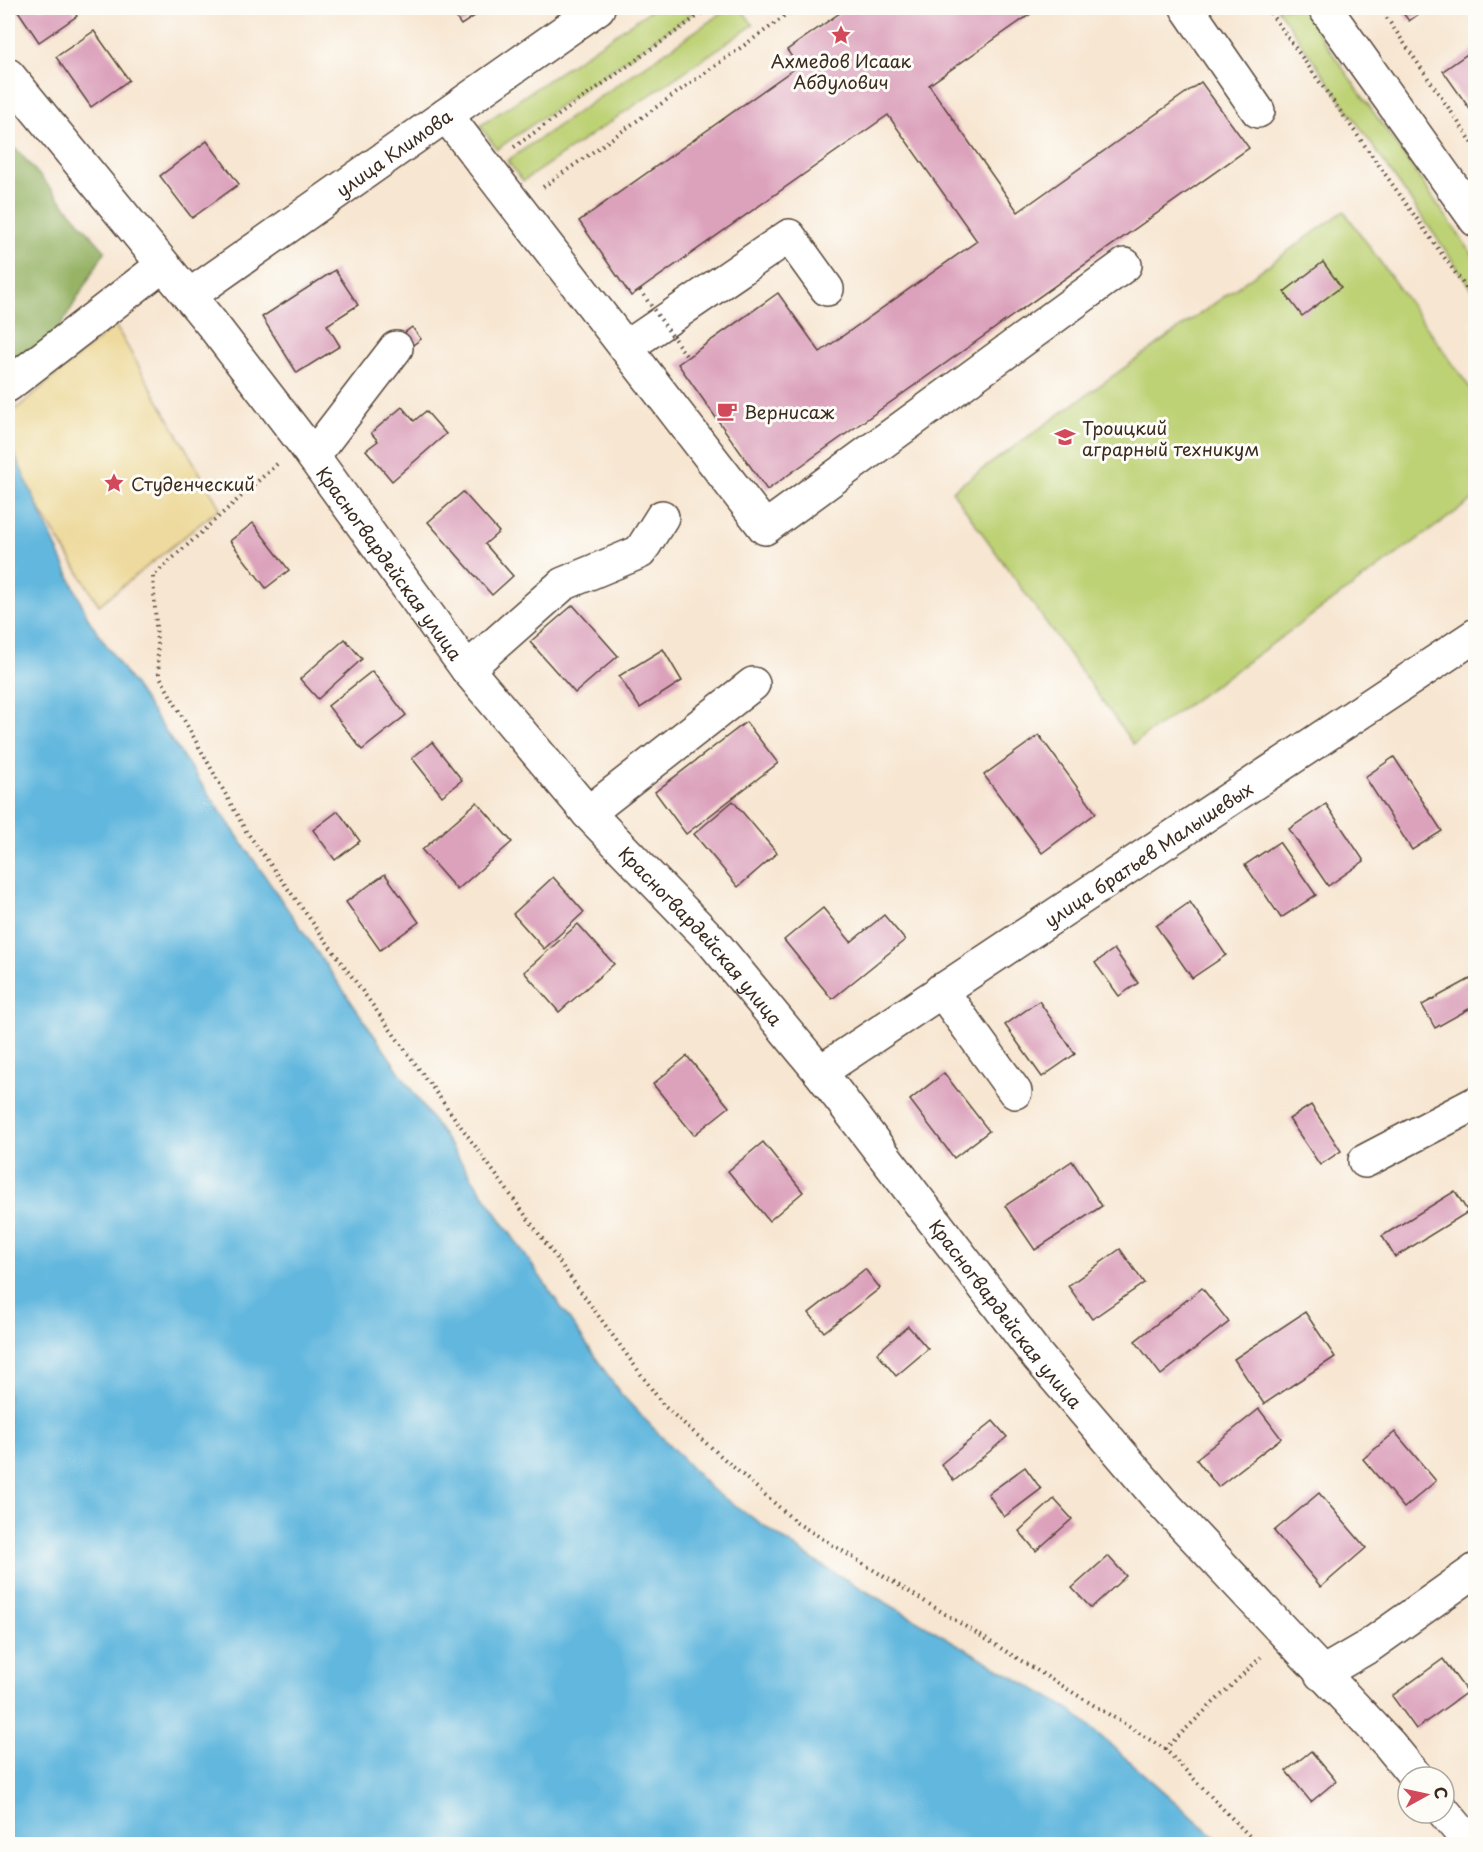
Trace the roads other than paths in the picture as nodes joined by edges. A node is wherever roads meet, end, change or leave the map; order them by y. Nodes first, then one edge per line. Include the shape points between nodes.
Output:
1 (598, 8) edge
2 (1187, 8) edge
3 (1325, 8) edge
4 (8, 75) edge
5 (1258, 111) dead end
6 (446, 115) junction
7 (1474, 215) edge
8 (1125, 264) dead end
9 (163, 265) junction
10 (827, 289) dead end
11 (189, 297) junction
12 (627, 347) junction
13 (396, 348) dead end
14 (8, 385) edge
15 (307, 449) junction
16 (662, 517) dead end
17 (1476, 635) edge
18 (466, 669) junction
19 (753, 684) dead end
20 (588, 813) junction
21 (940, 990) junction
22 (820, 1072) junction
23 (1015, 1092) dead end
24 (1476, 1103) edge
25 (1365, 1161) dead end
26 (1476, 1570) edge
27 (1321, 1674) junction
28 (1406, 1765) edge
29 (1455, 1825) edge
30 (1471, 1845) edge

1 - 6 street, улица Климова
2 - 5 street
3 - 7 street
4 - 9 street, Красногвардейская улица
6 - 11 street, улица Климова
6 - 12 street
8 - 12 street via 765,528
9 - 11 street, Красногвардейская улица
9 - 14 street
10 - 12 street via 789,236
11 - 15 street, Красногвардейская улица
13 - 15 street
15 - 18 street, Красногвардейская улица
16 - 18 street via 640,552 563,584
17 - 21 street, улица братьев Малышевых
18 - 20 street, Красногвардейская улица
19 - 20 street
20 - 22 street, Красногвардейская улица via 712,941
21 - 22 street, улица братьев Малышевых
21 - 23 street
22 - 27 street, Красногвардейская улица via 1038,1358 1161,1501
24 - 25 street
26 - 27 street via 1369,1646
27 - 28 street, Красногвардейская улица
29 - 30 street

